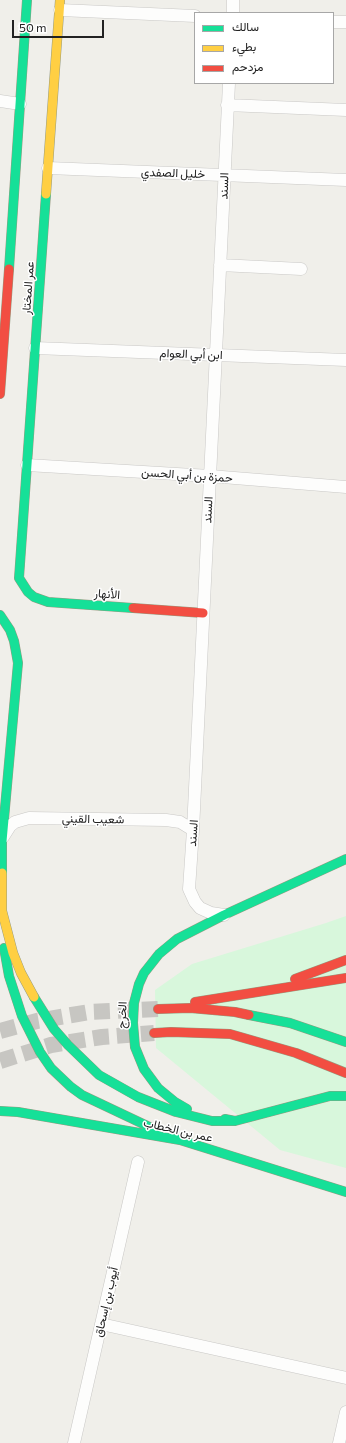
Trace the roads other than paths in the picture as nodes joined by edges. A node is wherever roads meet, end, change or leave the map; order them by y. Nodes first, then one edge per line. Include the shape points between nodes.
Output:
1 (27, 0) edge
2 (233, 0) edge
3 (60, 5) edge
4 (233, 12) edge
5 (194, 16) edge
6 (334, 22) edge
7 (346, 22) edge
8 (229, 84) edge
9 (0, 101) edge
10 (20, 104) junction
11 (227, 105) junction
12 (346, 110) edge
13 (48, 168) junction
14 (224, 175) junction
15 (346, 180) edge
16 (220, 265) junction
17 (301, 270) dead end
18 (4, 280) edge
19 (35, 348) junction
20 (215, 355) junction
21 (346, 360) edge
22 (0, 394) edge
23 (27, 465) junction
24 (210, 476) junction
25 (346, 486) edge
26 (19, 578) joint
27 (203, 613) junction
28 (0, 615) edge
29 (193, 830) junction
30 (2, 841) junction
31 (346, 851) edge
32 (346, 859) edge
33 (334, 864) junction
34 (2, 911) junction
35 (224, 915) junction
36 (346, 960) edge
37 (346, 978) edge
38 (263, 991) junction
39 (154, 1033) tunnel mouth
40 (346, 1042) edge
41 (346, 1073) edge
42 (346, 1096) edge
43 (0, 1111) edge
44 (236, 1120) junction
45 (180, 1140) junction
46 (138, 1162) dead end
47 (346, 1192) edge
48 (101, 1324) junction
49 (346, 1378) edge
50 (346, 1412) edge
51 (74, 1443) edge
52 (339, 1443) edge

1 - 10 street, عمر المختار
2 - 4 street
3 - 5 street
3 - 13 street, عمر المختار
6 - 7 street
8 - 11 street, السند
9 - 10 street
10 - 18 street, عمر المختار
11 - 12 street
11 - 14 street, السند
13 - 14 street, خليل الصفدي
13 - 19 street, عمر المختار
14 - 15 street, خليل الصفدي
14 - 16 street, السند
16 - 17 street
16 - 20 street, السند
18 - 22 street, عمر المختار
19 - 20 street, ابن أبي العوام
19 - 23 street, عمر المختار
20 - 21 street, ابن أبي العوام
20 - 24 street, السند
23 - 24 street, حمزة بن أبي الحسن
23 - 26 street, عمر المختار
24 - 25 street, حمزة بن أبي الحسن
24 - 27 street, السند
26 - 27 street, الأنهار via 34,597 48,602
27 - 29 street, السند
28 - 30 street via 10,630 18,663
29 - 30 street, شعيب القيني via 180,822 166,820 29,818 10,826
29 - 35 street, السند via 189,888 191,896 206,911
30 - 34 street
31 - 33 street
32 - 33 street, الخرج
33 - 35 street, الخرج
34 - 44 street via 13,953 31,993 54,1029 83,1061 118,1087 158,1106 203,1120
34 - 45 street via 5,955 15,997 30,1034 52,1068 82,1095
35 - 44 street, الخرج via 178,939 151,963 136,993 133,1024 135,1047 139,1058 158,1088 175,1102 195,1113
36 - 38 street
37 - 38 street
38 - 40 street via 158,1009 190,1008 235,1012 290,1023
39 - 41 street via 230,1034 296,1053
42 - 44 street, الخرج via 330,1096
43 - 45 street, عمر بن الخطاب
45 - 47 street, عمر بن الخطاب
46 - 48 street, أيوب بن إسحاق
48 - 49 street
48 - 51 street, أيوب بن إسحاق
50 - 52 street

